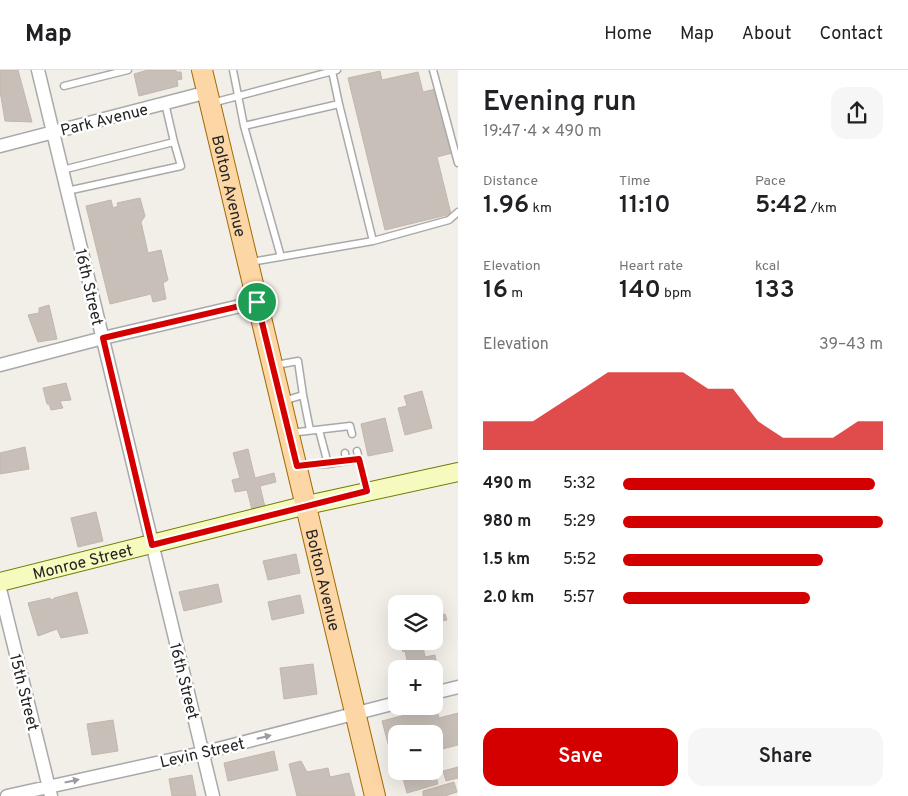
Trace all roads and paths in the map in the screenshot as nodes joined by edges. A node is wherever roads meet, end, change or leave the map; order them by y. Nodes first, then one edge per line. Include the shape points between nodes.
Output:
1 (38, 70) edge
2 (128, 70) edge
3 (202, 70) edge
4 (233, 70) edge
5 (433, 70) edge
6 (120, 71) edge
7 (335, 71) edge
8 (315, 73) edge
9 (64, 86) dead end
10 (238, 96) junction
11 (209, 98) junction
12 (165, 103) junction
13 (340, 104) junction
14 (244, 126) junction
15 (53, 132) junction
16 (174, 142) junction
17 (0, 146) edge
18 (458, 163) edge
19 (62, 170) junction
20 (67, 191) junction
21 (458, 212) edge
22 (373, 241) junction
23 (281, 257) junction
24 (248, 263) junction
25 (257, 302) junction
26 (103, 338) junction
27 (0, 366) edge
28 (272, 366) junction
29 (303, 395) junction
30 (281, 401) junction
31 (339, 428) junction
32 (310, 430) junction
33 (319, 430) junction
34 (289, 433) junction
35 (352, 434) dead end
36 (341, 437) dead end
37 (357, 451) dead end
38 (345, 453) dead end
39 (359, 459) junction
40 (346, 461) junction
41 (328, 464) junction
42 (297, 466) junction
43 (458, 472) edge
44 (367, 491) junction
45 (307, 505) junction
46 (152, 545) junction
47 (0, 582) edge
48 (0, 589) edge
49 (458, 687) edge
50 (443, 691) edge
51 (388, 705) edge
52 (355, 714) junction
53 (202, 753) junction
54 (50, 791) edge
55 (7, 796) edge
56 (213, 796) edge
57 (375, 796) edge

1 - 15 street, 16th Street
2 - 6 lane
3 - 11 main road, Bolton Avenue
4 - 10 lane
5 - 18 lane
6 - 9 lane
7 - 8 lane
7 - 13 lane
8 - 10 lane
10 - 11 lane
10 - 14 lane
11 - 12 street, Park Avenue
11 - 24 main road, Bolton Avenue
12 - 15 street, Park Avenue
12 - 16 lane
13 - 14 lane
13 - 22 lane
14 - 23 lane
15 - 17 street, Park Avenue
15 - 19 street, 16th Street
16 - 19 lane
16 - 20 lane via 181,166
19 - 20 street, 16th Street
20 - 26 street, 16th Street
21 - 22 lane via 449,220
22 - 23 lane
23 - 24 lane
24 - 25 main road, Bolton Avenue
25 - 26 street
25 - 28 main road, Bolton Avenue
26 - 27 street
26 - 46 street, 16th Street
28 - 29 lane via 298,361
28 - 30 main road, Bolton Avenue
29 - 30 lane
29 - 32 lane
30 - 34 main road, Bolton Avenue
31 - 33 lane
31 - 35 lane via 350,426
31 - 36 lane
32 - 33 lane
32 - 34 lane
33 - 41 lane
34 - 42 main road, Bolton Avenue
37 - 39 lane
38 - 40 lane
39 - 40 lane
39 - 44 lane
40 - 41 lane
41 - 42 lane
42 - 45 main road, Bolton Avenue
43 - 44 main road, Monroe Street
44 - 45 main road, Monroe Street
45 - 46 main road, Monroe Street
45 - 52 main road, Bolton Avenue
46 - 47 main road, Monroe Street
46 - 53 street, 16th Street
48 - 54 street, 15th Street
49 - 50 street
51 - 52 street, Levin Street
53 -> 52 street, Levin Street
52 - 57 main road, Bolton Avenue
54 -> 53 street, Levin Street
53 - 56 street, 16th Street
54 - 55 street, Levin Street

